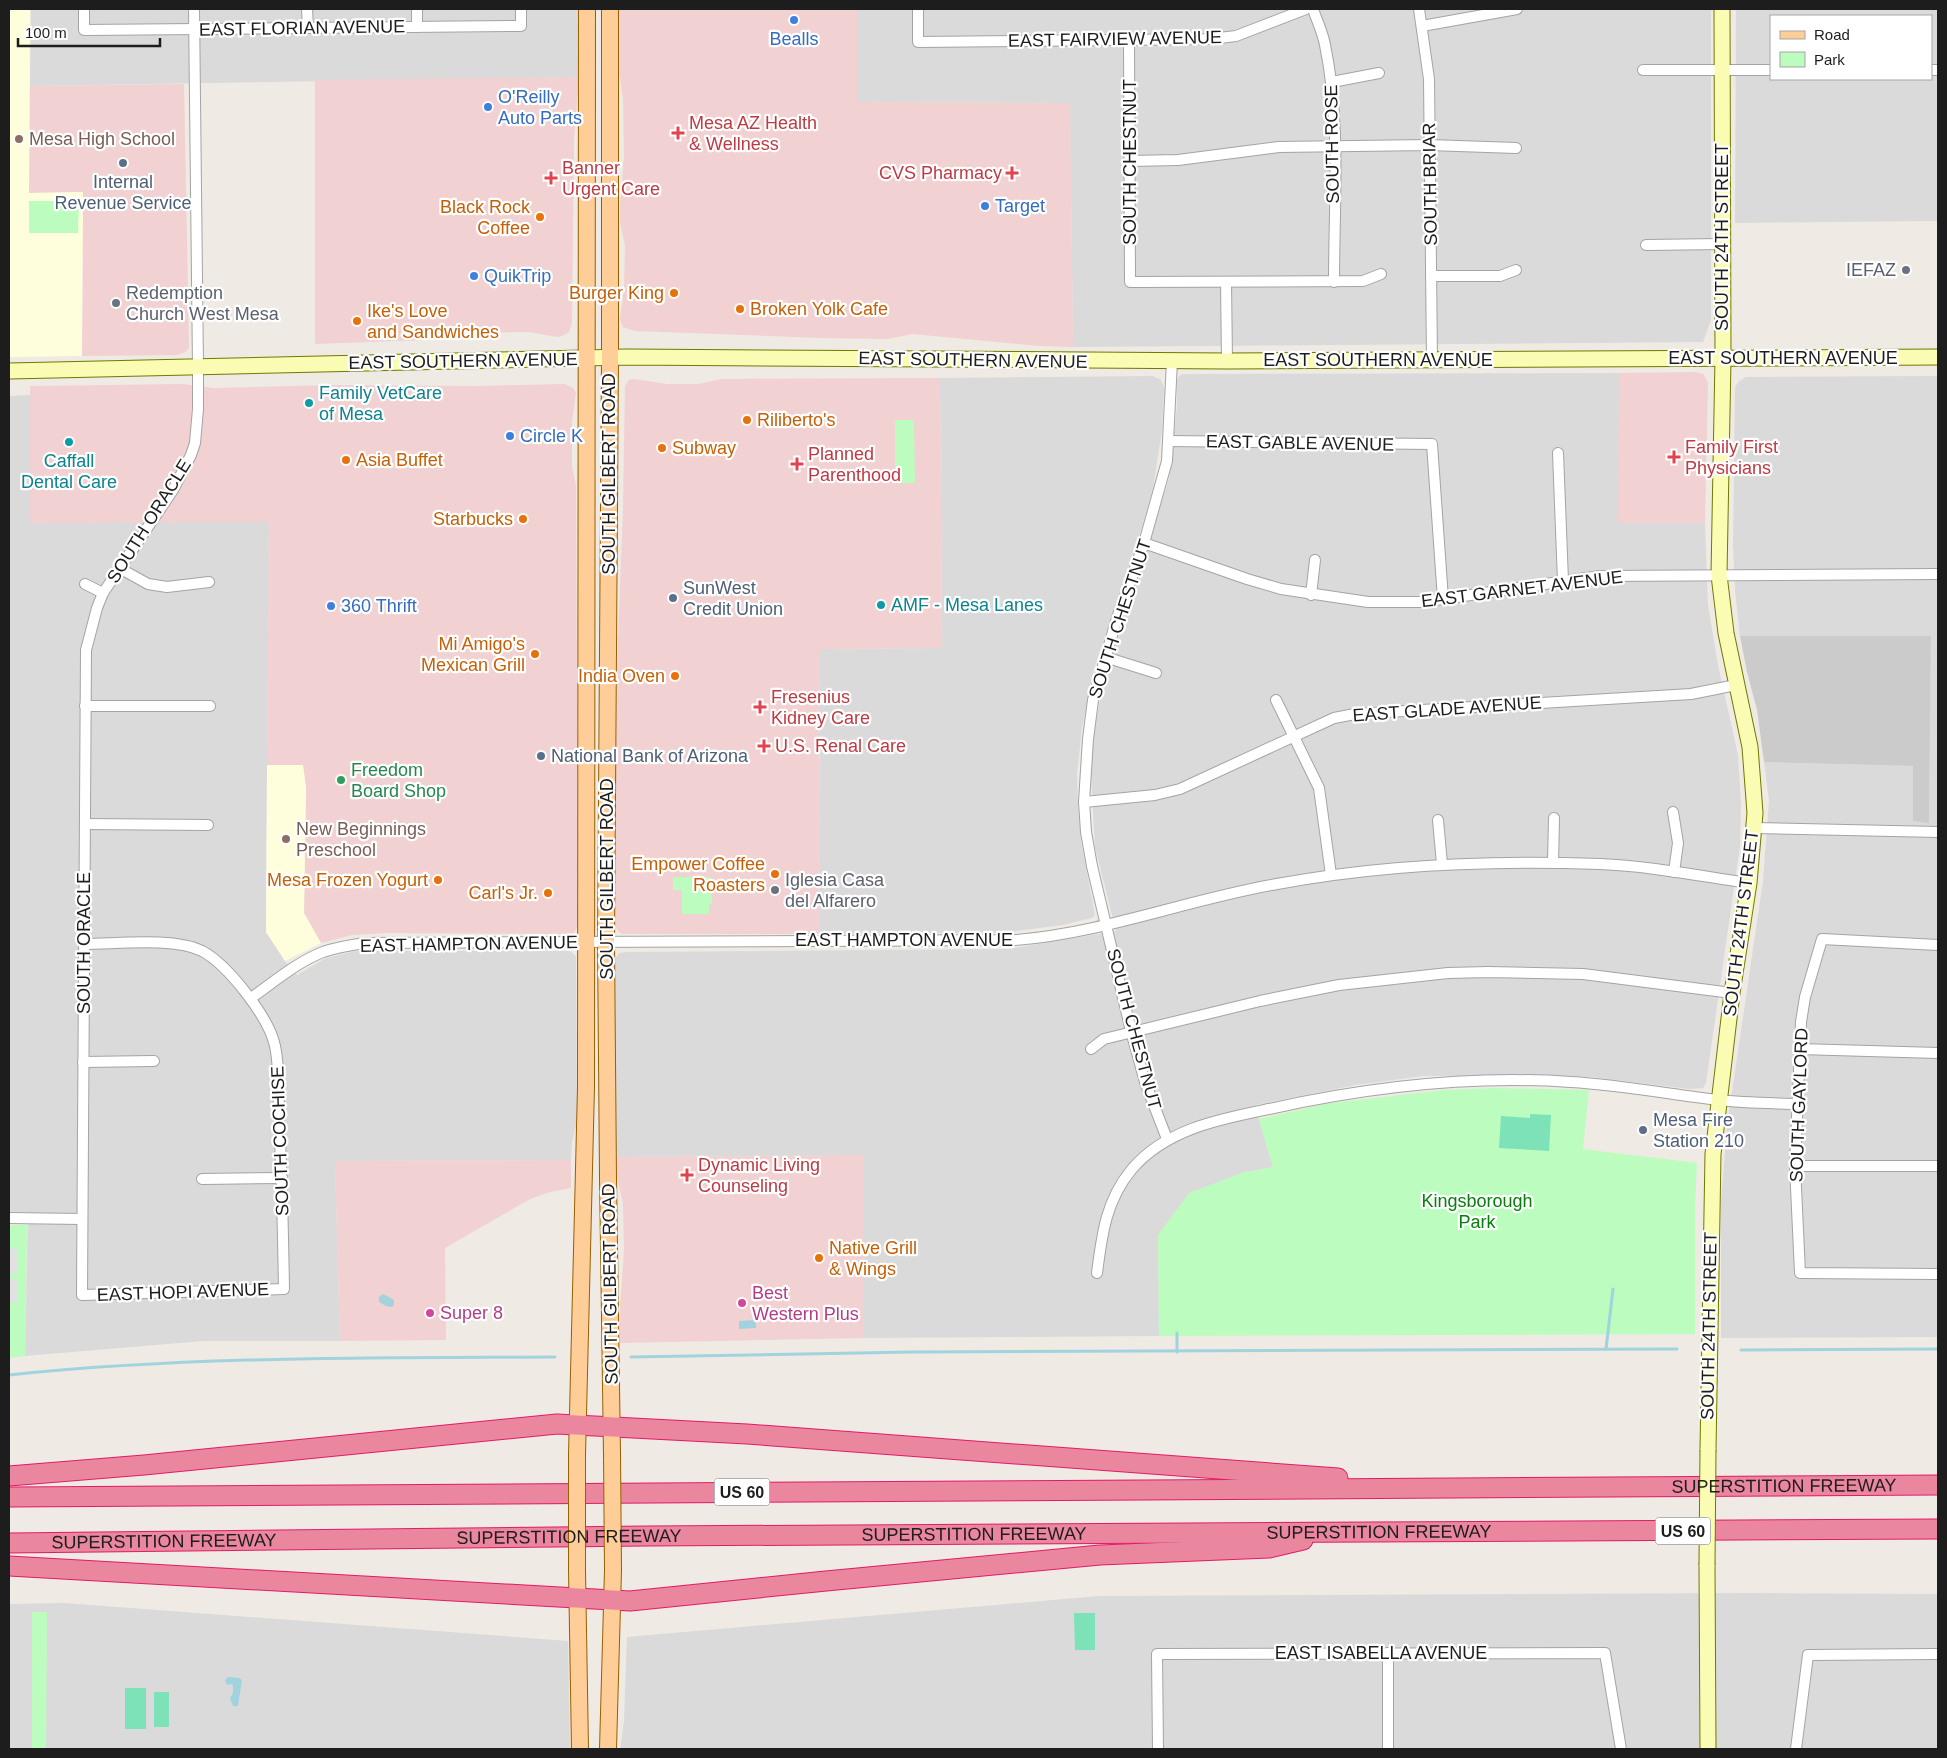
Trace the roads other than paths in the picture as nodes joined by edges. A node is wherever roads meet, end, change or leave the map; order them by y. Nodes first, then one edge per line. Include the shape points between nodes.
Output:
1 (84, 9) edge
2 (194, 9) edge
3 (307, 9) edge
4 (417, 9) edge
5 (521, 9) edge
6 (587, 9) edge
7 (610, 9) edge
8 (918, 9) edge
9 (1306, 9) edge
10 (1313, 9) edge
11 (1419, 9) edge
12 (1517, 9) edge
13 (1722, 9) edge
14 (1422, 26) junction
15 (417, 27) junction
16 (308, 28) junction
17 (195, 29) junction
18 (1129, 41) junction
19 (1643, 70) dead end
20 (1722, 70) junction
21 (1770, 70) edge
22 (1378, 73) dead end
23 (1332, 82) junction
24 (610, 84) junction
25 (587, 89) junction
26 (1334, 145) junction
27 (1430, 145) junction
28 (1516, 148) dead end
29 (1129, 161) junction
30 (1722, 244) junction
31 (1646, 245) dead end
32 (1516, 270) dead end
33 (1381, 274) dead end
34 (1431, 276) junction
35 (1226, 282) junction
36 (1334, 282) junction
37 (1938, 357) edge
38 (586, 358) junction
39 (610, 358) junction
40 (1723, 358) junction
41 (1432, 359) junction
42 (1172, 361) junction
43 (1227, 361) junction
44 (198, 368) junction
45 (9, 371) edge
46 (1168, 441) junction
47 (1558, 453) dead end
48 (1144, 543) junction
49 (1315, 560) dead end
50 (121, 569) junction
51 (1938, 574) edge
52 (1719, 575) junction
53 (1563, 580) junction
54 (209, 582) dead end
55 (85, 584) dead end
56 (103, 593) junction
57 (1311, 595) junction
58 (1443, 599) junction
59 (1105, 657) junction
60 (1156, 673) dead end
61 (1736, 685) junction
62 (1276, 700) dead end
63 (85, 706) junction
64 (210, 706) dead end
65 (1295, 736) junction
66 (1084, 802) junction
67 (1673, 812) dead end
68 (1554, 818) dead end
69 (1438, 820) dead end
70 (85, 824) junction
71 (208, 825) dead end
72 (1754, 828) junction
73 (1938, 832) edge
74 (1442, 864) junction
75 (1553, 864) junction
76 (1674, 872) junction
77 (1331, 875) junction
78 (1749, 883) junction
79 (1106, 924) junction
80 (586, 942) junction
81 (606, 942) junction
82 (85, 944) junction
83 (1938, 945) edge
84 (1732, 992) junction
85 (250, 998) junction
86 (1131, 1031) junction
87 (1091, 1049) dead end
88 (1800, 1049) junction
89 (1938, 1053) edge
90 (154, 1061) dead end
91 (84, 1062) junction
92 (1719, 1100) junction
93 (1798, 1104) junction
94 (1167, 1139) junction
95 (1795, 1166) junction
96 (1938, 1166) edge
97 (282, 1178) junction
98 (202, 1179) dead end
99 (9, 1218) edge
100 (82, 1219) junction
101 (1097, 1273) dead end
102 (1938, 1274) edge
103 (284, 1289) joint
104 (82, 1295) joint
105 (578, 1425) junction
106 (613, 1426) junction
107 (9, 1476) edge
108 (1938, 1485) edge
109 (1476, 1488) junction
110 (9, 1497) edge
111 (1938, 1529) edge
112 (1333, 1533) junction
113 (9, 1542) edge
114 (9, 1566) edge
115 (577, 1599) junction
116 (613, 1601) junction
117 (1388, 1653) junction
118 (1938, 1654) edge
119 (580, 1749) edge
120 (608, 1749) edge
121 (1158, 1749) edge
122 (1388, 1749) edge
123 (1621, 1749) edge
124 (1708, 1749) edge
125 (1796, 1749) edge

1 - 17 street, EAST FLORIAN AVENUE via 84,30
2 - 17 street, SOUTH ORACLE
3 - 16 street
4 - 15 street
5 - 15 street, EAST FLORIAN AVENUE via 521,26
6 - 25 main road, SOUTH GILBERT ROAD
7 - 24 main road, SOUTH GILBERT ROAD
8 - 18 street, EAST FAIRVIEW AVENUE via 918,42
9 - 18 street, EAST FAIRVIEW AVENUE via 1236,36
10 - 23 street, SOUTH ROSE via 1325,43
11 - 14 street, SOUTH BRIAR
12 - 14 street
13 - 20 main road, SOUTH 24TH STREET
14 - 27 street, SOUTH BRIAR via 1429,79
15 - 16 street, EAST FLORIAN AVENUE
16 - 17 street, EAST FLORIAN AVENUE
17 - 44 street, SOUTH ORACLE
18 - 29 street, SOUTH CHESTNUT
19 - 20 street
20 - 21 street
20 - 30 main road, SOUTH 24TH STREET
22 - 23 street
23 - 26 street, SOUTH ROSE
24 - 25 main road
24 - 39 main road, SOUTH GILBERT ROAD
25 - 38 main road, SOUTH GILBERT ROAD
26 - 27 street
26 - 29 street via 1279,147 1178,160
26 - 36 street, SOUTH ROSE
27 - 28 street
27 - 34 street, SOUTH BRIAR
29 - 35 street, SOUTH CHESTNUT via 1130,282
30 - 31 street
30 - 40 main road, SOUTH 24TH STREET
32 - 34 street via 1500,276
33 - 36 street via 1363,281
34 - 41 street, SOUTH BRIAR
35 - 36 street
35 - 43 street
37 - 40 main road, EAST SOUTHERN AVENUE
38 - 39 main road, EAST SOUTHERN AVENUE
38 - 44 main road, EAST SOUTHERN AVENUE
38 - 80 main road, SOUTH GILBERT ROAD
39 - 42 main road, EAST SOUTHERN AVENUE
39 - 81 main road, SOUTH GILBERT ROAD
40 - 41 main road, EAST SOUTHERN AVENUE
40 - 52 main road, SOUTH 24TH STREET
41 - 43 main road, EAST SOUTHERN AVENUE
42 - 43 main road, EAST SOUTHERN AVENUE
42 - 46 street, SOUTH CHESTNUT
44 - 45 main road, EAST SOUTHERN AVENUE
44 - 50 street, SOUTH ORACLE via 198,409 191,455 173,490
46 - 48 street, SOUTH CHESTNUT via 1163,477
46 - 58 street, EAST GABLE AVENUE via 1432,444
47 - 53 street
48 - 57 street, EAST GARNET AVENUE via 1247,580
48 - 59 street, SOUTH CHESTNUT
49 - 57 street
50 - 54 street via 148,584 167,586
50 - 56 street, SOUTH ORACLE
51 - 52 street, EAST GARNET AVENUE
52 - 53 street, EAST GARNET AVENUE via 1635,574
52 - 61 main road, SOUTH 24TH STREET
53 - 58 street, EAST GARNET AVENUE
55 - 56 street, SOUTH ORACLE
56 - 63 street, SOUTH ORACLE via 86,650
57 - 58 street, EAST GARNET AVENUE via 1377,602
59 - 60 street
59 - 66 street, SOUTH CHESTNUT via 1093,700
61 - 65 street, EAST GLADE AVENUE via 1691,694 1354,714 1334,718
61 - 72 main road, SOUTH 24TH STREET via 1750,747
62 - 65 street
63 - 64 street
63 - 70 street, SOUTH ORACLE
65 - 66 street, EAST GLADE AVENUE via 1180,789 1155,796
65 - 77 street via 1319,788
66 - 79 street, SOUTH CHESTNUT via 1092,866
67 - 76 street via 1678,843
68 - 75 street
69 - 74 street
70 - 71 street
70 - 82 street, SOUTH ORACLE
72 - 73 street
72 - 78 main road, SOUTH 24TH STREET
74 - 75 street, EAST HAMPTON AVENUE
74 - 77 street, EAST HAMPTON AVENUE
75 - 76 street, EAST HAMPTON AVENUE via 1601,864
76 - 78 street, EAST HAMPTON AVENUE
77 - 79 street, EAST HAMPTON AVENUE via 1230,892
78 - 84 main road, SOUTH 24TH STREET
79 - 81 street, EAST HAMPTON AVENUE via 1046,937 1002,941
79 - 86 street, SOUTH CHESTNUT
80 - 81 street, EAST HAMPTON AVENUE
80 - 85 street, EAST HAMPTON AVENUE via 381,942 346,946 307,960
80 - 105 main road, SOUTH GILBERT ROAD
81 - 106 main road, SOUTH GILBERT ROAD
82 - 85 street via 174,943 202,951
82 - 91 street, SOUTH ORACLE
83 - 88 street, SOUTH GAYLORD via 1822,939 1805,997
84 - 86 street via 1583,974 1448,974 1340,985
84 - 92 main road, SOUTH 24TH STREET
85 - 97 street, SOUTH COCHISE via 275,1045
86 - 87 street via 1104,1039
86 - 94 street, SOUTH CHESTNUT via 1145,1082
88 - 89 street
88 - 93 street, SOUTH GAYLORD
90 - 91 street
91 - 100 street, SOUTH ORACLE
92 - 93 street
92 - 94 street via 1569,1082 1484,1080 1432,1083 1295,1103 1210,1124
92 - 124 main road, SOUTH 24TH STREET, bridge via 1711,1190
93 - 95 street, SOUTH GAYLORD
94 - 101 street via 1132,1169 1109,1207 1103,1226
95 - 96 street
95 - 102 street, SOUTH GAYLORD via 1800,1273
97 - 98 street
97 - 103 street, SOUTH COCHISE
99 - 100 street
100 - 104 street, SOUTH ORACLE
103 - 104 street, EAST HOPI AVENUE
105 - 106 highway
105 - 107 highway via 557,1424
105 - 115 main road, SOUTH GILBERT ROAD, bridge
106 - 109 highway
106 - 116 main road, SOUTH GILBERT ROAD, bridge
108 - 109 highway, SUPERSTITION FREEWAY / US 60
109 - 110 highway, SUPERSTITION FREEWAY / US 60
111 - 112 highway, SUPERSTITION FREEWAY / US 60
112 - 113 highway, SUPERSTITION FREEWAY / US 60
112 - 116 highway via 1269,1548 1100,1556
114 - 115 highway
115 - 116 highway
115 - 119 main road, SOUTH GILBERT ROAD
116 - 120 main road, SOUTH GILBERT ROAD
117 - 121 street, EAST ISABELLA AVENUE via 1157,1654
117 - 122 street
117 - 123 street, EAST ISABELLA AVENUE via 1605,1653
118 - 125 street via 1808,1655

